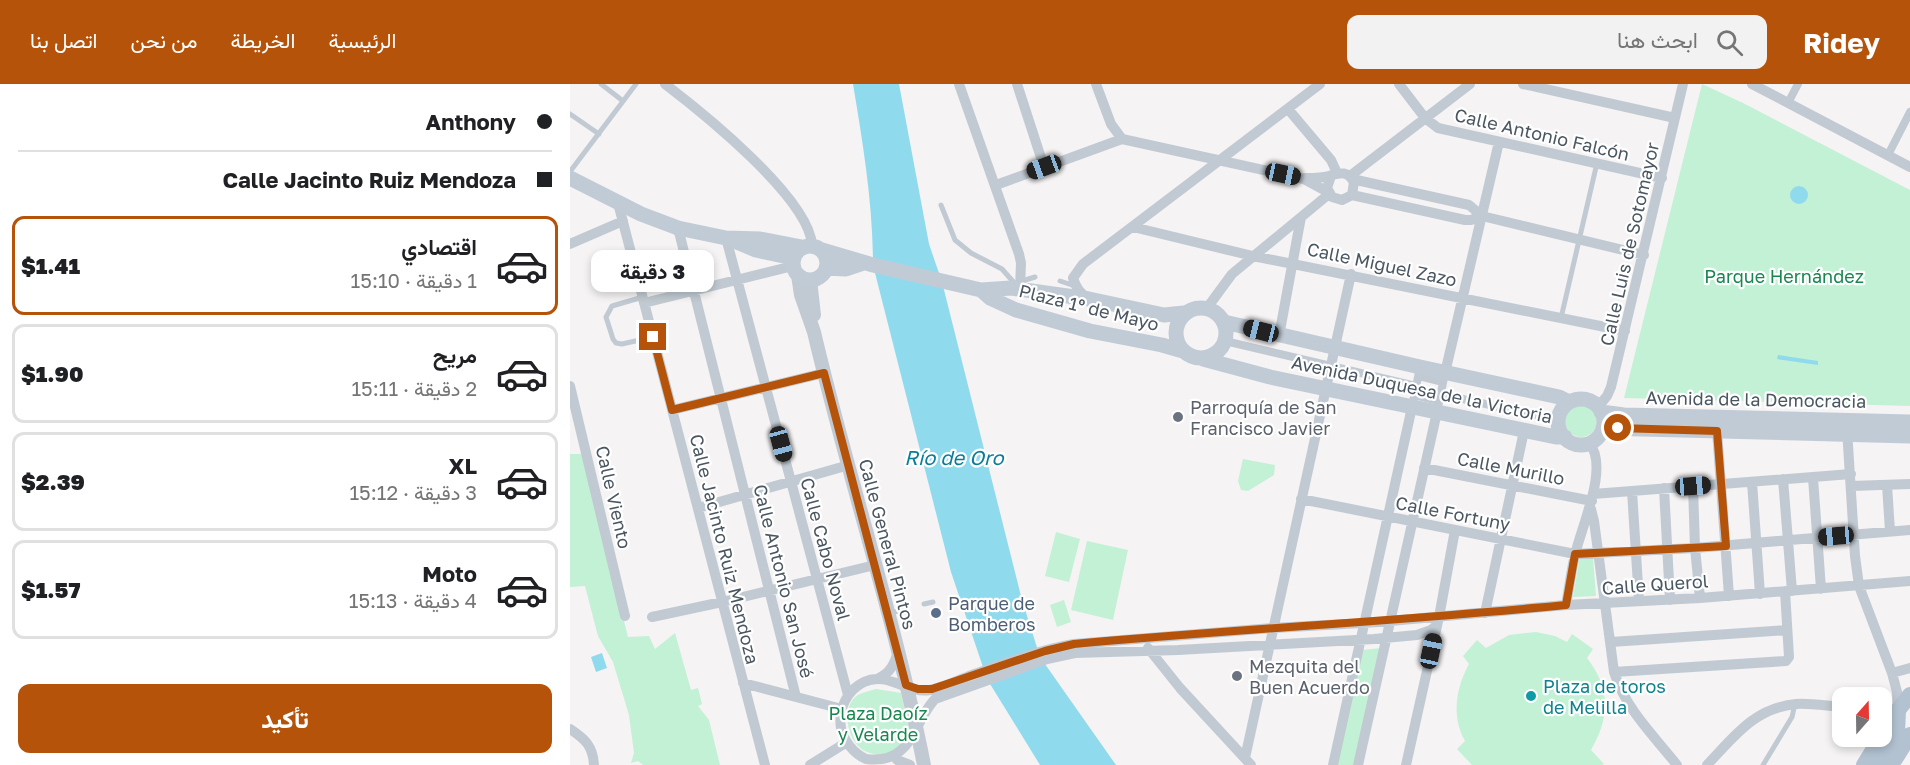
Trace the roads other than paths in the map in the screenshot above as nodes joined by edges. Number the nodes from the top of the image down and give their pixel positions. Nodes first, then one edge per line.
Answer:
1 (601, 84) edge
2 (636, 84) edge
3 (665, 84) edge
4 (959, 84) edge
5 (1017, 84) edge
6 (1096, 84) edge
7 (1320, 84) edge
8 (1399, 84) edge
9 (1470, 84) edge
10 (1523, 84) edge
11 (1683, 84) edge
12 (1752, 84) edge
13 (1798, 84) edge
14 (623, 101) junction
15 (1788, 103) junction
16 (1288, 109) junction
17 (1910, 112) edge
18 (570, 114) edge
19 (1425, 118) junction
20 (1675, 118) junction
21 (598, 134) junction
22 (1122, 139) junction
23 (1499, 142) junction
24 (1888, 155) junction
25 (1220, 160) junction
26 (1597, 163) junction
27 (1044, 167) junction
28 (1910, 167) edge
29 (571, 171) edge
30 (1334, 175) junction
31 (1304, 178) junction
32 (1351, 178) junction
33 (1662, 178) junction
34 (996, 184) junction
35 (1329, 193) junction
36 (1352, 195) junction
37 (618, 202) junction
38 (941, 205) dead end
39 (1305, 214) junction
40 (1482, 216) junction
41 (623, 221) junction
42 (1133, 226) junction
43 (678, 228) junction
44 (726, 238) junction
45 (1580, 239) junction
46 (570, 244) edge
47 (1253, 255) junction
48 (1644, 255) junction
49 (804, 260) junction
50 (1293, 263) junction
51 (871, 265) junction
52 (1351, 274) junction
53 (1035, 277) dead end
54 (737, 280) junction
55 (1060, 281) dead end
56 (1021, 285) junction
57 (1075, 286) junction
58 (981, 290) junction
59 (694, 291) junction
60 (1463, 298) junction
61 (1089, 299) junction
62 (644, 300) junction
63 (1207, 308) junction
64 (1184, 313) junction
65 (1561, 318) junction
66 (1224, 322) junction
67 (1625, 331) junction
68 (1279, 336) junction
69 (653, 337) junction
70 (1225, 341) junction
71 (1334, 348) junction
72 (1183, 351) junction
73 (1203, 359) junction
74 (1330, 366) junction
75 (1420, 372) junction
76 (824, 373) junction
77 (1444, 377) junction
78 (570, 386) edge
79 (766, 387) junction
80 (1325, 388) junction
81 (1414, 396) junction
82 (721, 398) junction
83 (1439, 402) junction
84 (1569, 402) junction
85 (672, 410) junction
86 (1600, 410) junction
87 (1558, 420) junction
88 (1910, 423) edge
89 (1847, 427) junction
90 (1603, 428) junction
91 (1524, 430) junction
92 (1717, 431) junction
93 (1910, 436) edge
94 (1564, 438) junction
95 (1589, 443) junction
96 (849, 465) junction
97 (1424, 468) junction
98 (1851, 474) junction
99 (1813, 478) junction
100 (1783, 479) junction
101 (1752, 482) junction
102 (791, 483) junction
103 (1722, 484) junction
104 (1910, 484) edge
105 (1512, 485) junction
106 (1887, 485) junction
107 (1693, 486) junction
108 (1851, 486) junction
109 (1664, 488) junction
110 (1632, 491) junction
111 (745, 495) junction
112 (1301, 500) junction
113 (698, 508) junction
114 (1591, 509) junction
115 (1388, 517) junction
116 (1412, 522) junction
117 (1455, 530) junction
118 (1910, 530) edge
119 (1890, 531) junction
120 (1854, 534) junction
121 (1817, 537) junction
122 (1501, 539) junction
123 (1788, 539) junction
124 (1756, 544) junction
125 (1726, 546) junction
126 (1695, 548) junction
127 (1666, 550) junction
128 (1635, 551) junction
129 (1575, 554) junction
130 (1598, 554) junction
131 (875, 565) junction
132 (817, 579) junction
133 (1910, 581) edge
134 (1859, 586) junction
135 (1821, 589) junction
136 (769, 591) junction
137 (1789, 591) junction
138 (1760, 594) junction
139 (1729, 596) junction
140 (1700, 598) junction
141 (1670, 600) junction
142 (933, 602) dead end
143 (1639, 602) junction
144 (722, 603) junction
145 (924, 604) dead end
146 (1605, 604) junction
147 (1566, 605) junction
148 (905, 610) dead end
149 (887, 613) junction
150 (1485, 613) junction
151 (625, 616) dead end
152 (652, 617) dead end
153 (1390, 621) junction
154 (1438, 621) junction
155 (1365, 623) junction
156 (1273, 628) junction
157 (1788, 630) junction
158 (1139, 638) junction
159 (1386, 638) junction
160 (1361, 640) junction
161 (1611, 642) junction
162 (1269, 645) junction
163 (1178, 650) junction
164 (898, 651) junction
165 (1135, 651) junction
166 (1150, 651) junction
167 (1046, 655) junction
168 (1910, 668) edge
169 (1167, 671) junction
170 (1614, 672) junction
171 (1892, 673) junction
172 (981, 677) junction
173 (879, 678) junction
174 (743, 684) junction
175 (906, 685) junction
176 (848, 695) junction
177 (1910, 695) edge
178 (796, 697) junction
179 (1892, 703) edge
180 (1795, 704) junction
181 (1832, 706) edge
182 (1892, 708) edge
183 (842, 709) junction
184 (1892, 719) edge
185 (570, 729) edge
186 (918, 730) junction
187 (847, 742) junction
188 (1908, 742) edge
189 (1892, 744) edge
190 (1872, 747) edge
191 (1890, 747) edge
192 (897, 760) junction
193 (1248, 762) edge
194 (871, 763) edge
195 (594, 765) edge
196 (765, 765) edge
197 (810, 765) edge
198 (910, 765) edge
199 (924, 765) edge
200 (1334, 765) edge
201 (1358, 765) edge
202 (1406, 765) edge
203 (1677, 765) edge
204 (1707, 765) edge
205 (1762, 765) edge
206 (1864, 765) edge
207 (1881, 765) edge
208 (1892, 765) edge

1 - 14 lane
2 - 14 lane
3 - 49 street
4 - 34 street
5 - 27 street
6 - 22 street
7 - 16 street
8 - 19 street, Calle Antonio Falcón
9 - 19 street
10 - 20 street
11 - 20 street, Calle Luis de Sotomayor
12 - 15 street
13 - 15 street
14 - 21 lane
15 - 24 street
16 - 25 street
16 - 30 street
17 - 24 street
18 - 21 lane
19 - 23 street, Calle Antonio Falcón
19 - 32 street
20 - 33 street, Calle Luis de Sotomayor
21 - 29 lane
22 - 25 street
22 - 27 street
23 - 26 street, Calle Antonio Falcón
23 - 40 street
24 - 28 street
25 - 31 street
25 - 42 street
26 - 33 street, Calle Antonio Falcón
26 - 45 lane
27 - 34 street
29 - 37 main road
30 - 31 street
30 - 32 street
30 - 35 street
31 - 35 street
31 - 39 street
32 - 36 street
32 - 40 street
33 - 48 street, Calle Luis de Sotomayor
34 - 56 street
35 - 36 street
35 - 39 street
36 - 40 street
37 - 41 street, Calle Jacinto Ruiz Mendoza
37 - 43 main road
38 - 56 lane
39 - 47 street
39 - 50 street
40 - 45 street
40 - 60 street
41 - 46 street
41 - 62 street, Calle Jacinto Ruiz Mendoza
42 - 47 street, Calle Miguel Zazo
42 - 57 street
43 - 44 main road
43 - 59 street, Calle Antonio San José
44 - 49 main road
44 - 54 street, Calle Cabo Noval
45 - 48 street
45 - 65 lane
47 - 50 street, Calle Miguel Zazo
47 - 63 street
48 - 67 street, Calle Luis de Sotomayor
49 - 51 main road
49 - 51 main road
49 - 54 street
49 - 76 street, Calle General Pintos
50 - 52 street, Calle Miguel Zazo
50 - 68 street
51 - 58 main road
52 - 60 street, Calle Miguel Zazo
52 - 71 street
53 - 56 lane
54 - 59 street
54 - 79 street, Calle Cabo Noval
55 - 57 lane
56 - 58 main road, Plaza 1º de Mayo
56 - 61 main road, Plaza 1º de Mayo
57 - 61 street
58 - 72 main road, Plaza 1º de Mayo
59 - 62 street
59 - 82 street, Calle Antonio San José
60 - 65 street, Calle Miguel Zazo
60 - 77 street
61 - 64 main road, Plaza 1º de Mayo
62 - 69 street, Calle Jacinto Ruiz Mendoza
62 - 69 lane
63 - 64 main road
63 - 66 main road
64 - 72 main road
65 - 67 street, Calle Miguel Zazo
66 - 68 main road, Avenida Duquesa de la Victoria
66 - 70 main road
67 - 86 street, Calle Luis de Sotomayor
68 - 71 main road, Avenida Duquesa de la Victoria
69 - 85 street, Calle Jacinto Ruiz Mendoza
70 - 73 main road
70 - 74 street
71 - 74 street
71 - 75 main road, Avenida Duquesa de la Victoria
72 - 73 main road
73 - 80 main road, Avenida Duquesa de la Victoria
74 - 80 street
74 - 81 street
75 - 77 main road, Avenida Duquesa de la Victoria
75 - 81 street
76 - 79 street
76 - 96 street, Calle General Pintos
77 - 83 street
77 - 84 main road, Avenida Duquesa de la Victoria
78 - 151 street, Calle Viento
79 - 82 street
79 - 102 street, Calle Cabo Noval
80 - 81 main road, Avenida Duquesa de la Victoria
80 - 112 street
81 - 83 main road, Avenida Duquesa de la Victoria
81 - 115 street
82 - 85 street
82 - 111 street, Calle Antonio San José
83 - 87 street
83 - 91 main road, Avenida Duquesa de la Victoria
83 - 97 street
84 - 86 main road
84 - 87 main road
85 - 113 street, Calle Jacinto Ruiz Mendoza
86 - 89 main road, Avenida de la Democracia
86 - 90 main road
87 - 94 main road
88 - 89 main road, Avenida de la Democracia
89 - 92 main road, Avenida de la Democracia
89 - 93 main road, Avenida de la Democracia
89 - 98 street
90 - 92 main road, Avenida de la Democracia
90 - 95 main road
91 - 94 main road, Avenida Duquesa de la Victoria
91 - 105 street
92 - 103 street
94 - 95 main road
95 - 114 street
96 - 102 street
96 - 131 street, Calle General Pintos
97 - 105 street, Calle Murillo
97 - 116 street
98 - 99 street, Calle Murillo
98 - 108 street
99 - 100 street, Calle Murillo
99 - 121 street
100 - 101 street, Calle Murillo
100 - 123 street
101 - 103 street, Calle Murillo
101 - 124 street
102 - 111 street
102 - 132 street, Calle Cabo Noval
103 - 107 street, Calle Murillo
103 - 125 street
104 - 106 street
105 - 114 street, Calle Murillo
105 - 122 street
106 - 108 street
106 - 119 street
107 - 109 street, Calle Murillo
107 - 126 street
108 - 120 street
109 - 110 street, Calle Murillo
109 - 127 street
110 - 114 street, Calle Murillo
110 - 128 street
111 - 113 street
111 - 136 street, Calle Antonio San José
112 - 115 street, Calle Fortuny
112 - 156 street
113 - 144 street, Calle Jacinto Ruiz Mendoza
114 - 129 street
114 - 130 street
115 - 116 street, Calle Fortuny
115 - 155 street
116 - 117 street, Calle Fortuny
116 - 153 street
117 - 122 street, Calle Fortuny
117 - 154 street
118 - 119 street, Calle Fortuny
119 - 120 street, Calle Fortuny
120 - 121 street, Calle Fortuny
120 - 134 street
121 - 123 street, Calle Fortuny
121 - 135 street
122 - 129 street, Calle Fortuny
122 - 150 street
123 - 124 street, Calle Fortuny
123 - 137 street
124 - 125 street, Calle Fortuny
124 - 138 street
125 - 126 street, Calle Fortuny
125 - 139 street
126 - 127 street, Calle Fortuny
126 - 140 street
127 - 128 street, Calle Fortuny
127 - 141 street
128 - 130 street, Calle Fortuny
128 - 143 street
129 - 130 street, Calle Fortuny
129 - 147 street
130 - 146 street
131 - 132 street
131 - 149 street, Calle General Pintos
132 - 136 street
132 - 176 street, Calle Cabo Noval
133 - 134 street, Calle Querol
134 - 135 street, Calle Querol
134 - 171 street
135 - 137 street, Calle Querol
136 - 144 street
136 - 178 street, Calle Antonio San José
137 - 138 street, Calle Querol
137 - 157 street
138 - 139 street, Calle Querol
139 - 140 street, Calle Querol
140 - 141 street, Calle Querol
141 - 143 street, Calle Querol
142 - 145 lane
143 - 146 street, Calle Querol
144 - 152 street
144 - 174 street, Calle Jacinto Ruiz Mendoza
146 - 147 street, Calle Querol
146 - 161 street
147 - 150 street, Calle Querol
148 - 149 lane
149 - 164 street, Calle General Pintos
150 - 154 street, Calle Querol
153 - 154 street, Calle Querol
153 - 155 street, Calle Querol
153 - 159 street
154 - 159 street, Calle Querol
154 - 202 street
155 - 156 street, Calle Querol
155 - 160 street
156 - 158 street, Calle Querol
156 - 162 street
157 - 161 street
157 - 170 street
158 - 166 street
158 - 167 street, Calle Querol
159 - 160 street, Calle Querol
159 - 201 street
160 - 162 street, Calle Querol
160 - 200 street
161 - 170 street
162 - 163 street, Calle Querol
162 - 193 street
163 - 166 street, Calle Querol
163 - 169 street
164 - 173 street
164 - 175 street, Calle General Pintos
165 - 166 street, Calle Querol
165 - 167 street, Calle Querol
165 - 169 street
166 - 169 street
167 - 172 street
168 - 171 street
169 - 193 street
170 - 203 street
171 - 179 street
172 - 175 street
172 - 186 street
173 - 175 street
173 - 176 street
174 - 178 street
174 - 196 street, Calle Jacinto Ruiz Mendoza
175 - 186 street, Calle General Pintos
176 - 183 street
177 - 182 main road
178 - 183 street
180 - 181 street
180 - 204 street
180 - 205 lane
183 - 187 street
184 - 189 main road
185 - 195 street
186 - 192 street
186 - 199 street, Calle General Pintos
187 - 194 street
187 - 197 street
188 - 208 main road
190 - 206 main road
191 - 207 main road
192 - 194 street
192 - 198 street

